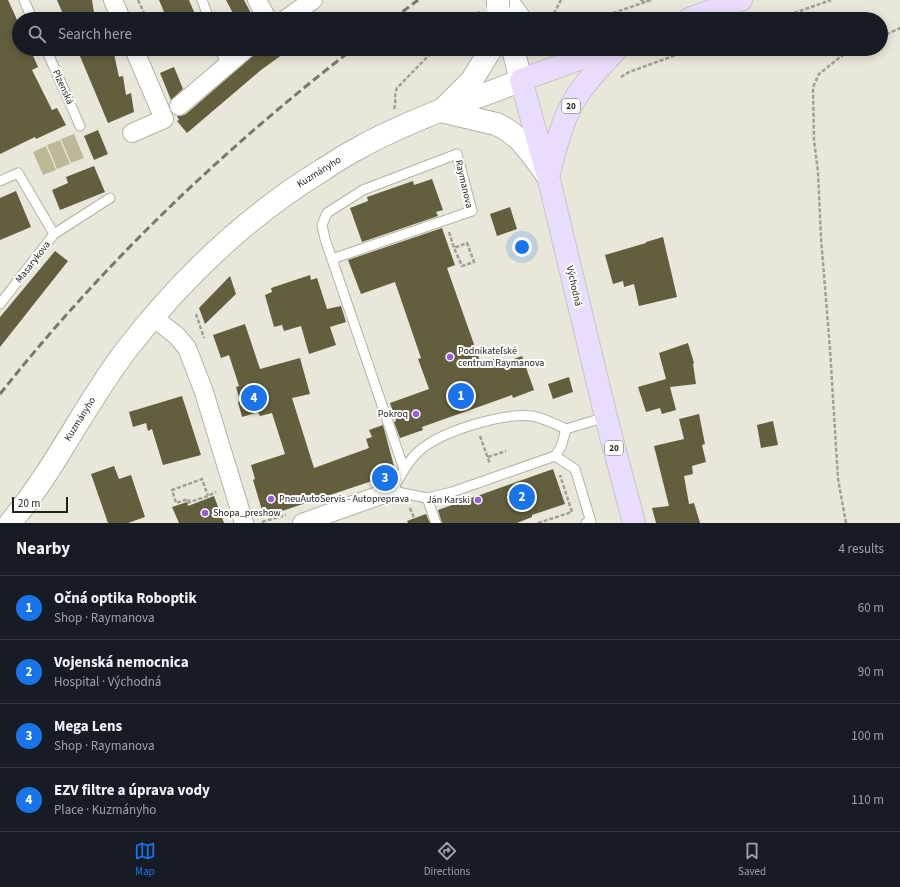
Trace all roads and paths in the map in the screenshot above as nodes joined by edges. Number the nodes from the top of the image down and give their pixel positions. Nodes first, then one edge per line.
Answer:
1 (24, 0) edge
2 (113, 0) edge
3 (138, 0) edge
4 (202, 0) edge
5 (257, 0) edge
6 (313, 0) edge
7 (561, 0) edge
8 (634, 0) edge
9 (640, 0) edge
10 (649, 0) edge
11 (741, 0) edge
12 (831, 0) edge
13 (636, 5) junction
14 (502, 8) edge
15 (29, 12) edge
16 (118, 12) edge
17 (143, 12) edge
18 (206, 12) edge
19 (263, 12) edge
20 (296, 12) edge
21 (489, 12) edge
22 (555, 12) edge
23 (616, 12) edge
24 (708, 12) edge
25 (797, 12) edge
26 (900, 28) edge
27 (888, 34) edge
28 (49, 56) edge
29 (137, 56) edge
30 (428, 56) edge
31 (487, 56) edge
32 (515, 56) edge
33 (587, 56) edge
34 (610, 56) edge
35 (674, 56) edge
36 (842, 56) edge
37 (223, 57) edge
38 (521, 80) junction
39 (616, 80) dead end
40 (395, 104) dead end
41 (179, 106) dead end
42 (441, 111) junction
43 (80, 126) dead end
44 (132, 133) dead end
45 (548, 176) junction
46 (0, 181) edge
47 (110, 198) dead end
48 (446, 220) junction
49 (54, 234) junction
50 (454, 248) junction
51 (332, 259) junction
52 (0, 304) edge
53 (153, 317) junction
54 (606, 417) junction
55 (476, 424) junction
56 (566, 429) junction
57 (506, 451) dead end
58 (555, 456) junction
59 (488, 457) junction
60 (557, 468) dead end
61 (404, 470) junction
62 (495, 476) junction
63 (392, 491) junction
64 (217, 492) dead end
65 (208, 496) junction
66 (427, 498) junction
67 (409, 504) dead end
68 (414, 518) dead end
69 (10, 523) edge
70 (244, 523) edge
71 (302, 523) edge
72 (436, 523) edge
73 (538, 523) edge
74 (586, 523) edge
75 (634, 523) edge
76 (846, 523) edge

1 - 15 lane
2 - 16 street
3 - 17 path
4 - 18 lane
5 - 19 street
6 - 20 street
7 - 22 path
8 - 13 path
9 - 10 path
10 - 13 path
11 - 24 main road
12 - 25 path
13 - 23 path
14 - 21 path
26 - 27 path
28 - 43 lane, Plzenská
29 - 44 street
30 - 40 path
31 - 42 street
32 - 38 street, Východná
33 - 38 main road
34 - 45 main road, 20
35 - 39 path
36 - 76 path
37 - 41 street
38 - 42 street, Kuzmányho
38 - 45 main road, Východná / 20
42 - 45 street
42 - 53 street, Kuzmányho
45 - 54 main road, Východná / 20
46 - 49 lane, Masarykova
47 - 49 lane
48 - 50 path
48 - 51 lane, Raymanova
48 - 51 lane, Raymanova
49 - 52 lane, Masarykova
50 - 50 path
51 - 61 lane, Raymanova
53 - 69 street, Kuzmányho
53 - 70 street
54 - 56 lane
54 - 75 main road, Východná / 20
55 - 56 lane
55 - 59 path
55 - 61 lane
56 - 58 lane
57 - 59 path
58 - 62 lane
58 - 74 lane
59 - 62 path
60 - 73 path
61 - 63 lane
62 - 66 lane
63 - 66 lane
63 - 71 street
64 - 65 path
65 - 65 path
66 - 72 lane
67 - 68 path

